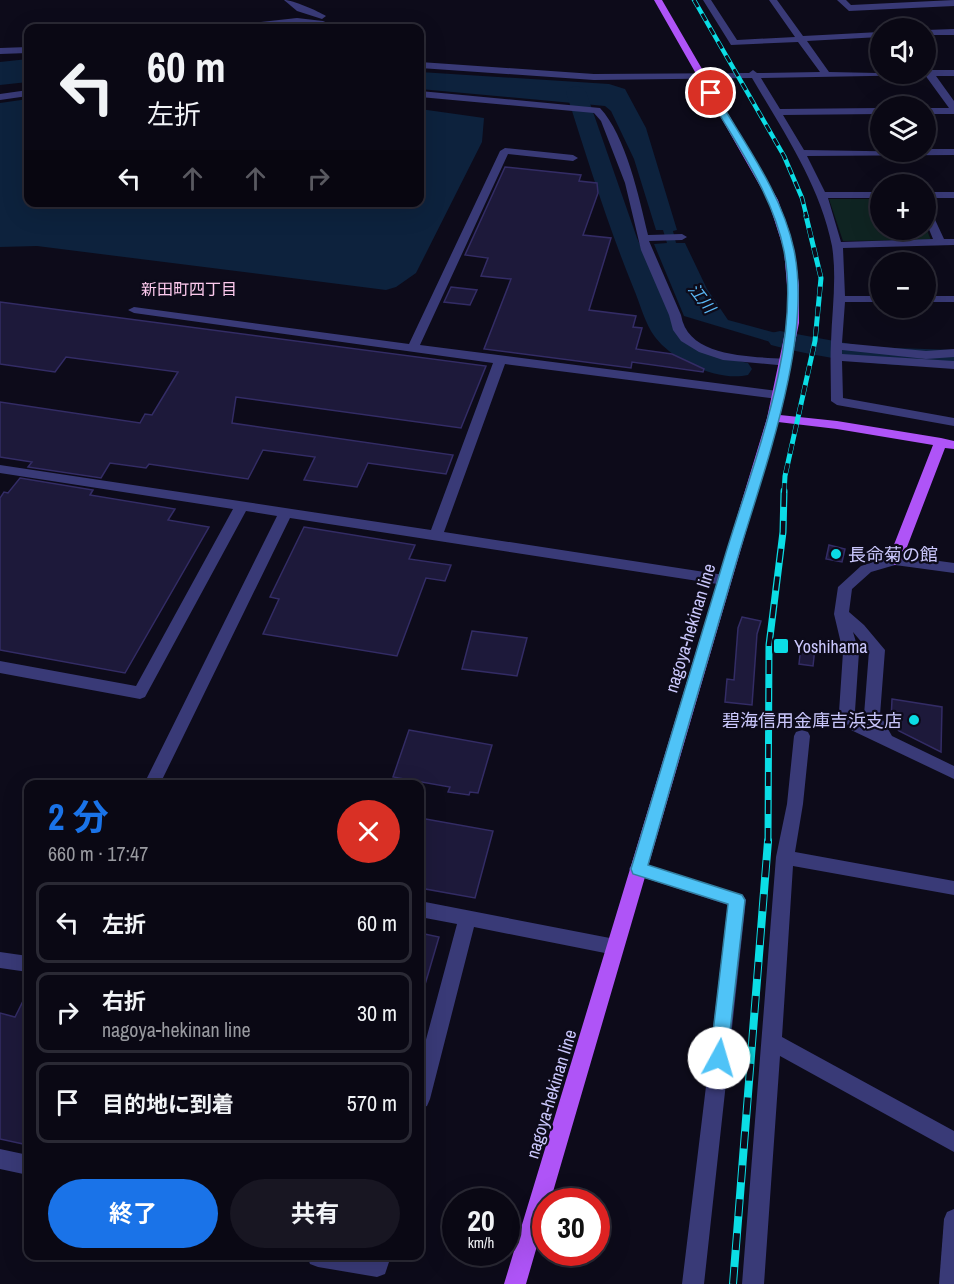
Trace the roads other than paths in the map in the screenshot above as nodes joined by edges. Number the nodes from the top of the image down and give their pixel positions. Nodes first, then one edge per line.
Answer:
1 (288, 0) edge
2 (658, 0) edge
3 (707, 0) edge
4 (773, 0) edge
5 (841, 0) edge
6 (954, 3) edge
7 (275, 24) edge
8 (326, 24) edge
9 (331, 24) edge
10 (954, 32) edge
11 (936, 33) edge
12 (870, 35) edge
13 (803, 39) junction
14 (24, 50) edge
15 (0, 51) edge
16 (424, 65) edge
17 (753, 73) junction
18 (825, 73) junction
19 (870, 73) edge
20 (936, 73) edge
21 (954, 73) edge
22 (700, 75) junction
23 (934, 84) edge
24 (24, 94) edge
25 (424, 94) edge
26 (0, 97) edge
27 (954, 110) edge
28 (870, 111) edge
29 (936, 111) edge
30 (777, 112) junction
31 (954, 152) edge
32 (801, 153) junction
33 (573, 158) dead end
34 (820, 195) junction
35 (870, 195) edge
36 (936, 195) edge
37 (954, 195) edge
38 (936, 233) edge
39 (682, 237) dead end
40 (645, 238) junction
41 (940, 242) junction
42 (954, 242) edge
43 (837, 245) junction
44 (840, 298) junction
45 (870, 299) edge
46 (936, 299) edge
47 (954, 299) edge
48 (134, 310) dead end
49 (413, 348) junction
50 (836, 351) junction
51 (954, 353) edge
52 (500, 360) junction
53 (785, 363) junction
54 (954, 365) edge
55 (777, 395) junction
56 (773, 418) junction
57 (954, 422) edge
58 (954, 433) edge
59 (918, 438) junction
60 (947, 444) edge
61 (0, 470) edge
62 (241, 507) junction
63 (285, 514) junction
64 (436, 536) junction
65 (895, 560) junction
66 (954, 568) edge
67 (724, 580) junction
68 (841, 614) junction
69 (0, 667) edge
70 (802, 736) dead end
71 (886, 740) junction
72 (954, 773) edge
73 (154, 780) edge
74 (785, 857) junction
75 (639, 869) junction
76 (954, 888) edge
77 (424, 910) edge
78 (467, 918) junction
79 (615, 947) junction
80 (0, 960) edge
81 (24, 965) edge
82 (772, 1041) junction
83 (424, 1084) edge
84 (954, 1142) edge
85 (0, 1159) edge
86 (24, 1164) edge
87 (954, 1219) edge
88 (342, 1260) edge
89 (379, 1260) edge
90 (515, 1284) edge
91 (693, 1284) edge
92 (753, 1284) edge
93 (950, 1284) edge

1 - 9 street
2 - 22 main road, nagoya-hekinan line
3 - 13 street
4 - 13 street
5 - 6 street
7 - 8 street
10 - 11 street
12 - 13 street
13 - 18 street
14 - 15 street
16 - 22 street
17 - 18 street
17 - 22 street
17 - 30 street
18 - 19 street
20 - 21 street
22 - 53 main road, nagoya-hekinan line
23 - 27 street
24 - 26 street
25 - 40 street
27 - 29 street
28 - 30 street
30 - 32 street
31 - 32 street
32 - 34 street
33 - 49 street
34 - 35 street
34 - 43 street
36 - 37 street
38 - 41 street
39 - 40 street
40 - 53 street
41 - 42 street
41 - 43 street
43 - 44 street
44 - 45 street
44 - 50 street
46 - 47 street
48 - 49 street
49 - 52 street
50 - 51 street
50 - 54 street
50 - 57 street
52 - 55 street
52 - 64 street
53 - 55 main road, nagoya-hekinan line
55 - 56 main road, nagoya-hekinan line
56 - 59 main road
56 - 67 main road, nagoya-hekinan line
58 - 59 main road
59 - 60 main road
60 - 65 main road
61 - 62 street
62 - 63 street
62 - 69 street
63 - 64 street
63 - 73 street
64 - 67 street
65 - 66 street
65 - 68 street
67 - 75 main road, nagoya-hekinan line
68 - 71 street
68 - 71 street
70 - 74 street
71 - 72 street
74 - 76 street
74 - 82 street
75 - 79 main road, nagoya-hekinan line
75 - 91 street
77 - 78 street
78 - 79 street
78 - 83 street
79 - 90 main road, nagoya-hekinan line
80 - 81 street
82 - 84 street
82 - 92 street
85 - 86 street
87 - 93 street
88 - 89 street

